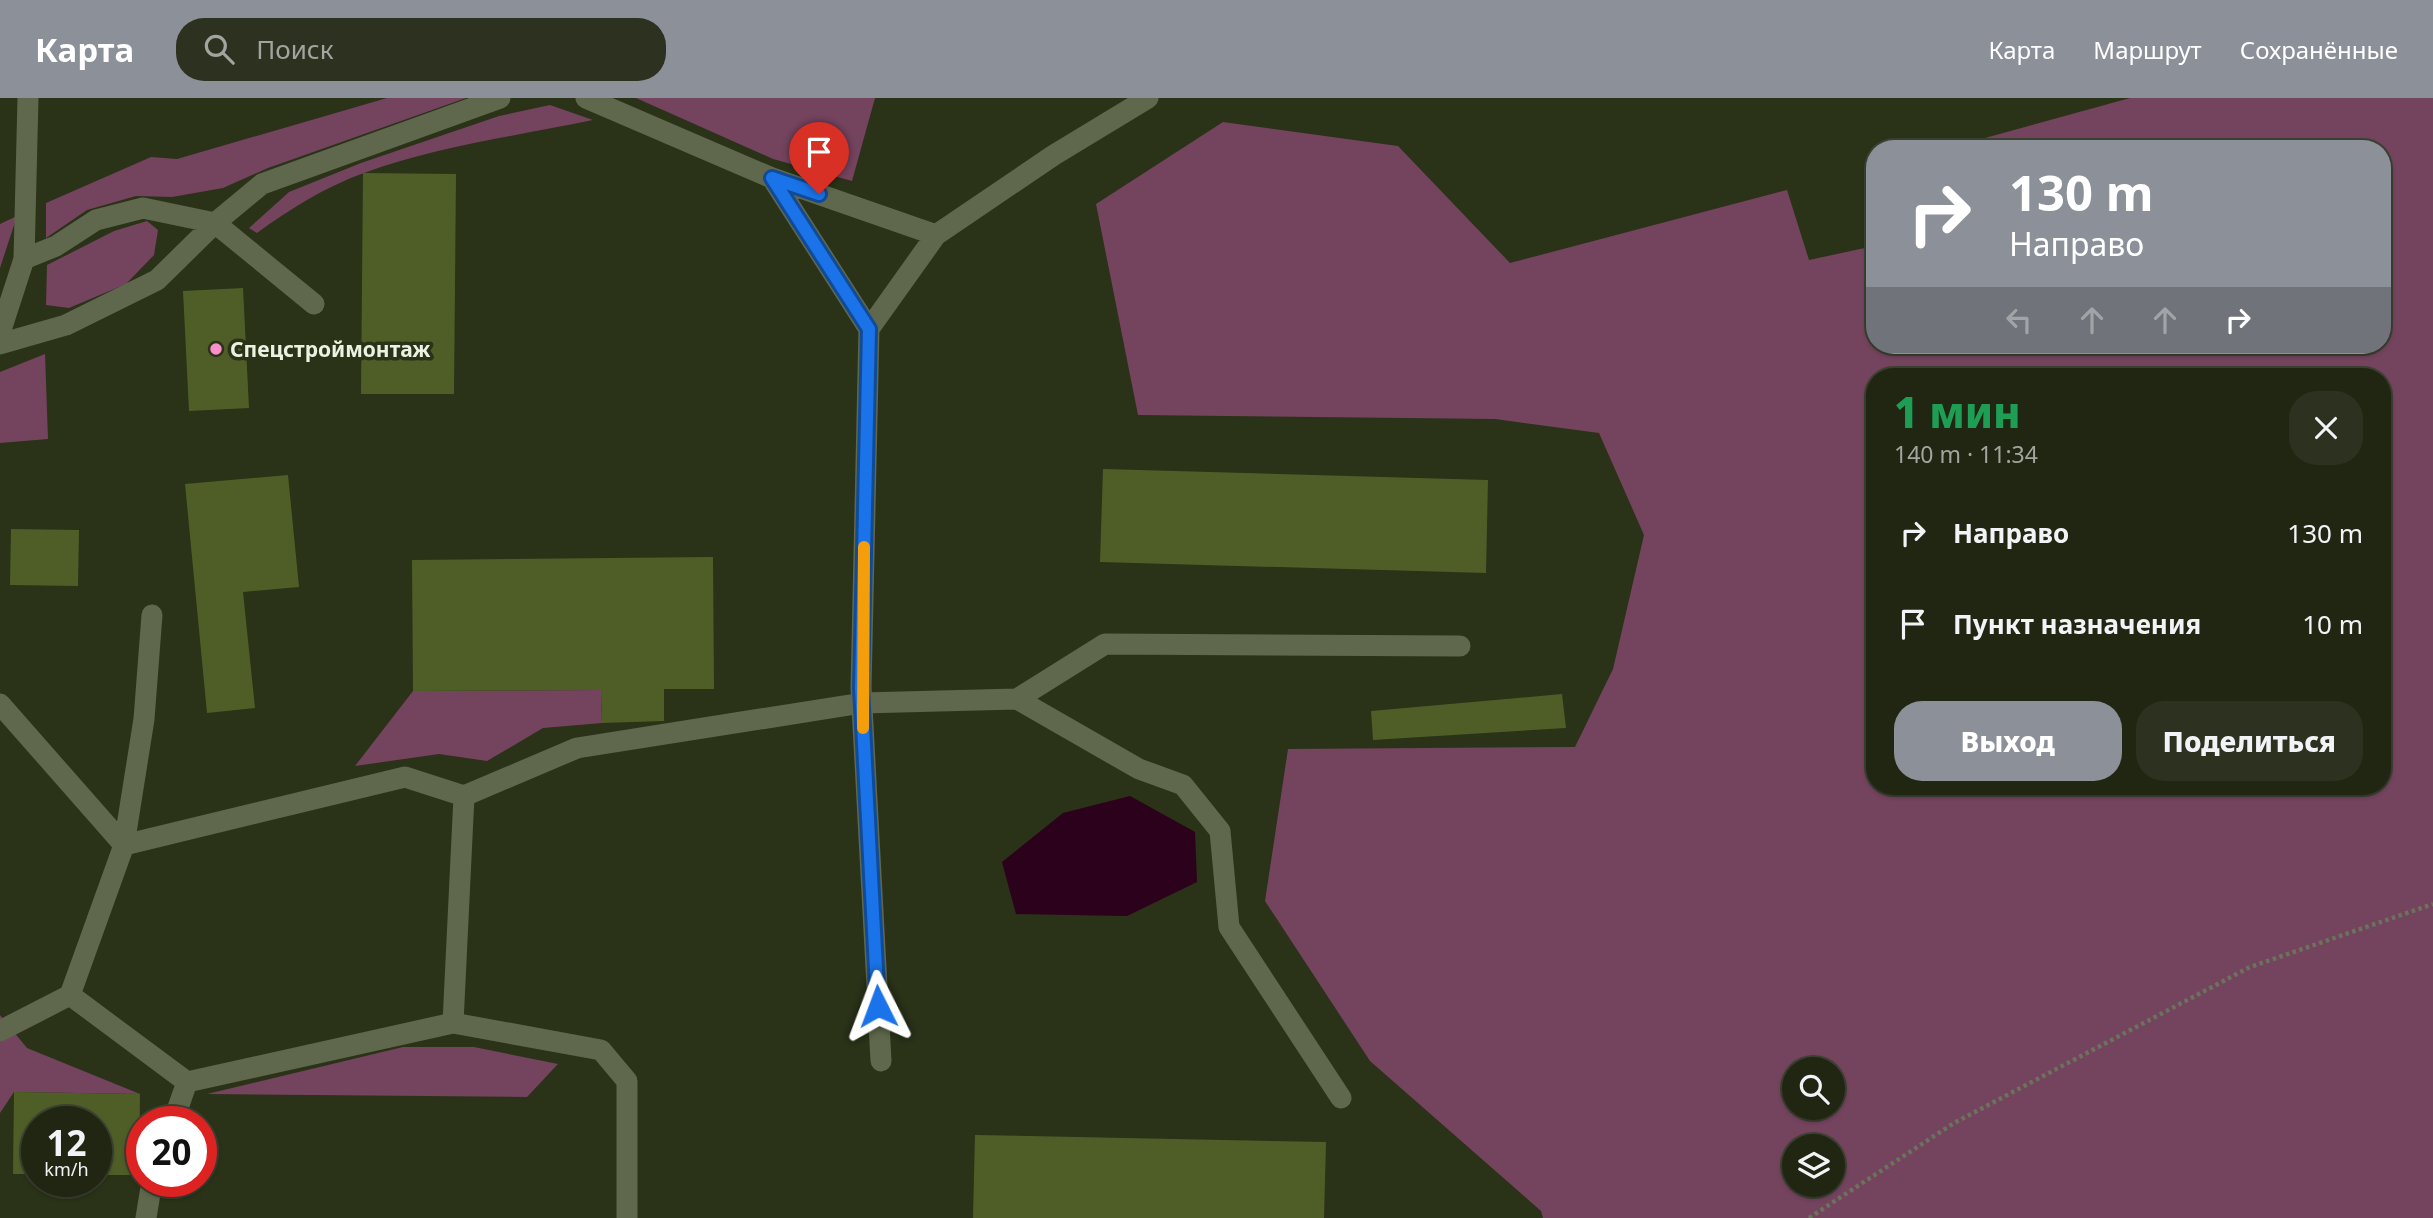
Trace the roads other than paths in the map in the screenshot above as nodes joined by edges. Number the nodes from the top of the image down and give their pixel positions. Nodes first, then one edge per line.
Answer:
1 (28, 98) edge
2 (500, 98) edge
3 (586, 98) edge
4 (1148, 98) edge
5 (772, 178) junction
6 (215, 223) junction
7 (936, 235) junction
8 (24, 259) junction
9 (314, 304) dead end
10 (869, 329) junction
11 (0, 333) edge
12 (0, 344) edge
13 (152, 615) dead end
14 (1460, 646) dead end
15 (1017, 699) junction
16 (862, 703) junction
17 (0, 704) edge
18 (464, 796) junction
19 (124, 845) junction
20 (70, 995) junction
21 (453, 1023) junction
22 (0, 1031) edge
23 (881, 1060) dead end
24 (187, 1082) junction
25 (1341, 1098) dead end
26 (179, 1106) edge
27 (149, 1197) edge
28 (146, 1218) edge
29 (627, 1218) edge

1 - 8 lane
2 - 6 lane
3 - 5 lane
4 - 7 lane
5 - 7 lane
5 - 10 lane
6 - 8 lane
6 - 9 lane
6 - 12 lane
7 - 10 lane
8 - 11 lane
10 - 16 lane
13 - 19 lane
14 - 15 lane
15 - 16 lane
15 - 25 lane
16 - 18 lane
16 - 23 lane
17 - 19 lane
18 - 19 lane
18 - 21 lane
19 - 20 lane
20 - 22 lane
20 - 24 lane
21 - 24 lane
21 - 29 lane
24 - 26 lane
27 - 28 lane

